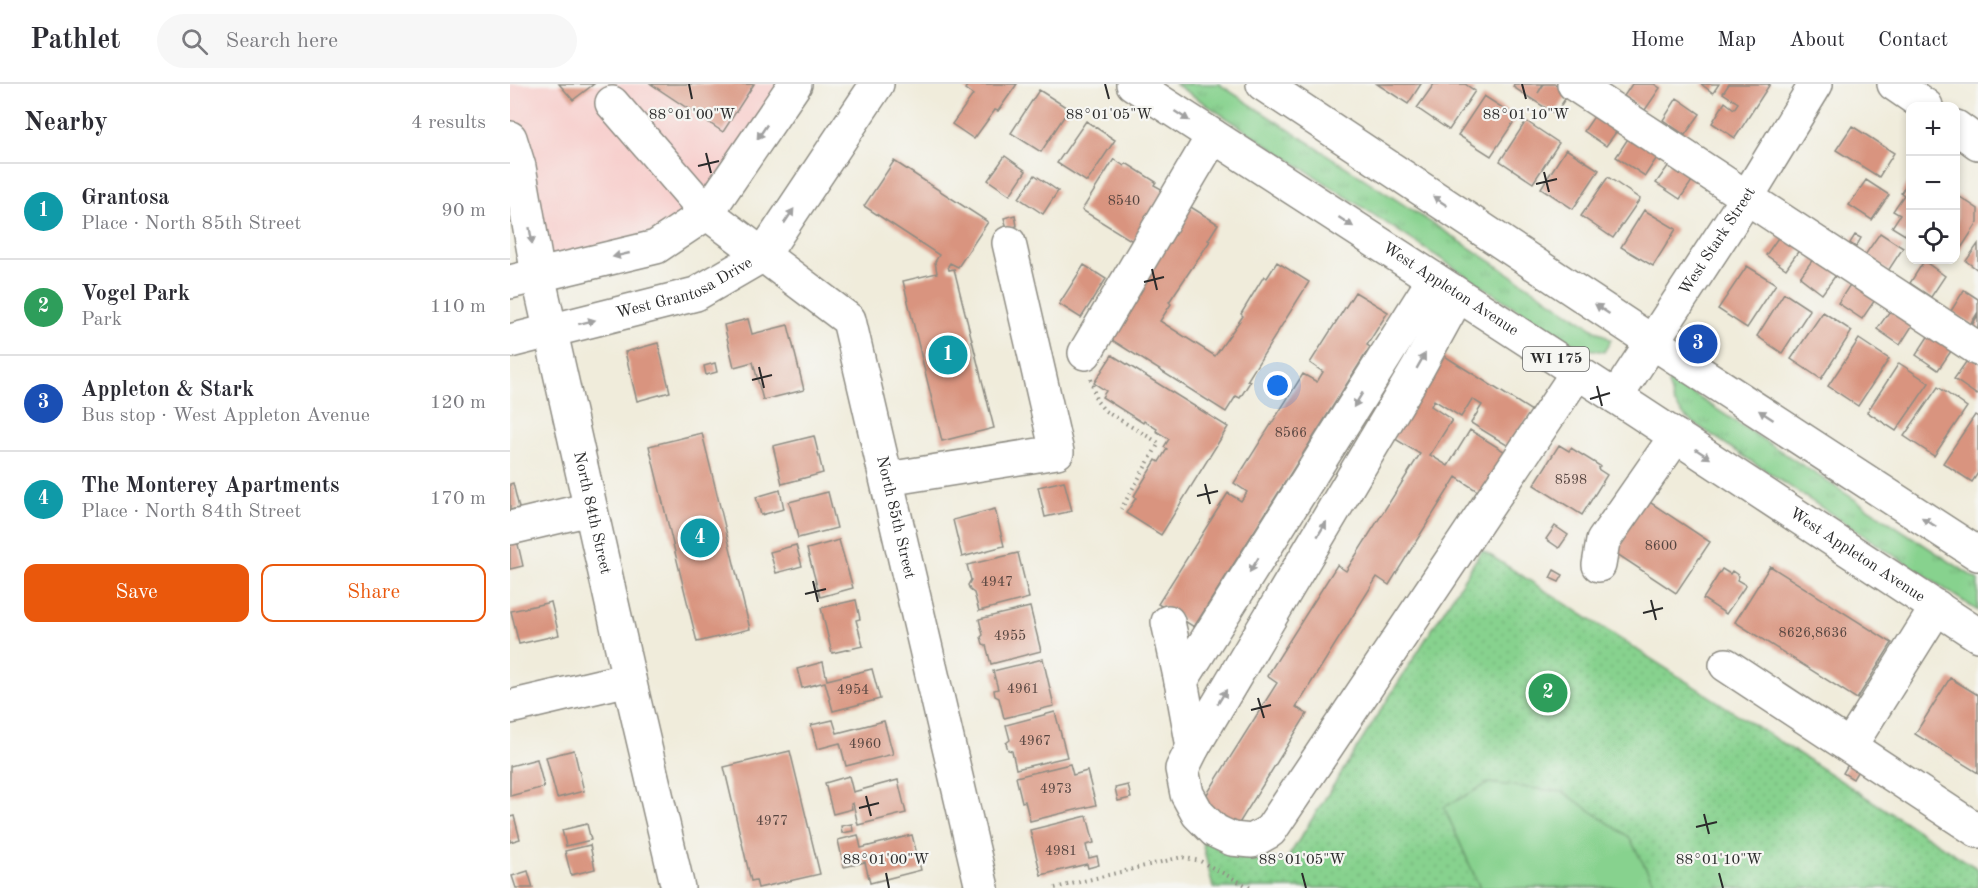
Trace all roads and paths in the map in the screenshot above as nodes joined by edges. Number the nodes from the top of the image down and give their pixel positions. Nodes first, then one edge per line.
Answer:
1 (795, 84) edge
2 (877, 84) edge
3 (1133, 84) edge
4 (1263, 84) edge
5 (1574, 84) edge
6 (1816, 84) edge
7 (1894, 84) edge
8 (1920, 102) edge
9 (612, 103) dead end
10 (1960, 130) edge
11 (1213, 136) junction
12 (510, 138) edge
13 (1978, 143) edge
14 (1746, 196) junction
15 (707, 213) junction
16 (1009, 243) dead end
17 (763, 255) junction
18 (524, 279) edge
19 (1446, 287) junction
20 (550, 331) junction
21 (510, 341) edge
22 (1651, 341) junction
23 (1978, 349) edge
24 (1085, 353) joint
25 (1577, 373) junction
26 (1616, 397) junction
27 (1676, 436) junction
28 (887, 479) junction
29 (590, 508) junction
30 (1121, 509) dead end
31 (510, 528) edge
32 (1978, 554) edge
33 (1599, 565) dead end
34 (1937, 607) junction
35 (1168, 622) dead end
36 (1978, 635) edge
37 (1726, 665) dead end
38 (629, 679) junction
39 (1181, 681) junction
40 (510, 707) edge
41 (1850, 746) junction
42 (1193, 747) junction
43 (1978, 831) edge
44 (678, 888) edge
45 (982, 888) edge
46 (1055, 888) edge
47 (1251, 888) edge

1 -> 15 street
17 -> 2 street, West Grantosa Drive
3 -> 11 street, West Appleton Avenue / WI 175
22 -> 4 street
5 - 14 street
6 - 14 street, West Stark Street
7 - 8 street
9 - 15 street, North 85th Street
10 - 13 street
11 -> 19 street, West Appleton Avenue / WI 175
11 - 24 street
12 -> 18 street, North 84th Street
14 - 22 street, West Stark Street
14 - 23 street
15 - 17 street, North 85th Street
15 -> 18 street
16 - 28 street
20 -> 17 street, West Grantosa Drive
17 - 28 street, North 85th Street
18 - 20 street, North 84th Street
19 - 25 street, West Appleton Avenue / WI 175
19 -> 39 street
42 -> 19 street
20 - 21 street, West Grantosa Drive
20 - 29 street, North 84th Street
22 - 26 street, West Stark Street
32 -> 22 street
24 - 30 path
25 - 26 street, West Appleton Avenue / WI 175
25 - 42 street
26 - 27 street, West Appleton Avenue / WI 175
27 - 33 street
27 -> 34 street, West Appleton Avenue / WI 175
28 - 45 street, North 85th Street
29 - 31 street
29 - 38 street, North 84th Street
34 - 36 street, West Appleton Avenue / WI 175
34 - 41 street
35 - 39 street
37 - 41 street
38 - 40 street
38 - 44 street, North 84th Street
39 - 42 street
41 - 43 street
46 - 47 path

